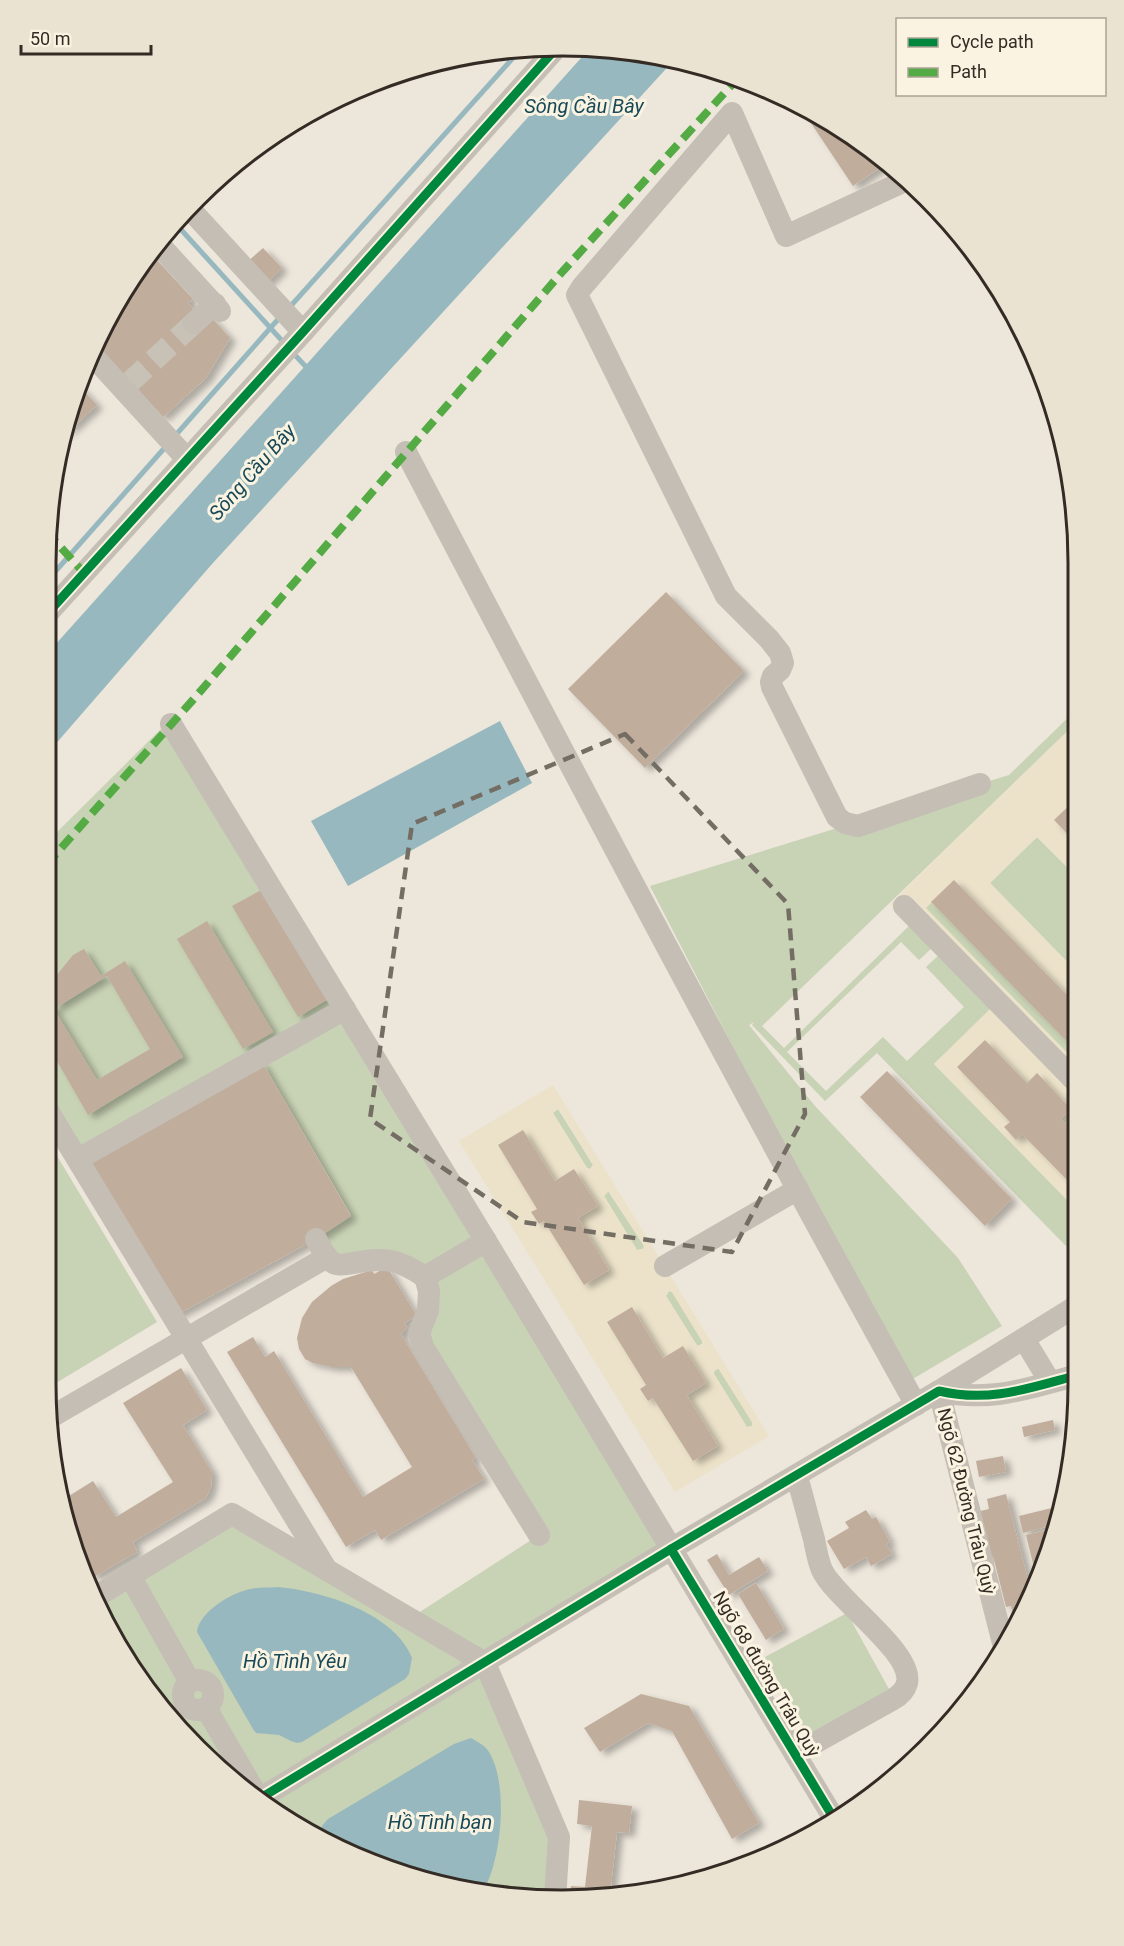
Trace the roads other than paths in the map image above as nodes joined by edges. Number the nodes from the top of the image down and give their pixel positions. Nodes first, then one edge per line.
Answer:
1 (549, 56) edge
2 (899, 184) edge
3 (194, 214) edge
4 (164, 249) edge
5 (194, 323) tunnel mouth
6 (299, 329) junction
7 (98, 360) edge
8 (406, 452) dead end
9 (184, 455) junction
10 (56, 603) edge
11 (171, 724) dead end
12 (980, 784) dead end
13 (904, 906) dead end
14 (345, 1010) junction
15 (1068, 1074) edge
16 (56, 1124) edge
17 (78, 1159) junction
18 (798, 1189) junction
19 (486, 1241) junction
20 (664, 1266) dead end
21 (425, 1277) junction
22 (1068, 1311) edge
23 (187, 1338) junction
24 (1024, 1339) junction
25 (1068, 1378) edge
26 (1050, 1382) junction
27 (939, 1391) junction
28 (916, 1405) junction
29 (57, 1415) edge
30 (797, 1476) junction
31 (539, 1535) dead end
32 (671, 1549) junction
33 (328, 1571) junction
34 (130, 1576) junction
35 (101, 1593) edge
36 (1001, 1636) edge
37 (485, 1663) junction
38 (795, 1754) junction
39 (249, 1782) edge
40 (266, 1795) edge
41 (831, 1813) edge
42 (556, 1890) edge

1 - 6 street
2 - 12 street
3 - 6 street
4 - 5 street
6 - 9 street
7 - 9 street
8 - 18 street
9 - 10 street
11 - 14 street, Ngõ 68 đường Trâu Quỳ
13 - 15 street
14 - 17 street
14 - 19 street, Ngõ 68 đường Trâu Quỳ
16 - 17 street
17 - 23 street
18 - 20 street
18 - 28 street
19 - 21 street
19 - 32 street, Ngõ 68 đường Trâu Quỳ
21 - 23 street
21 - 31 street
22 - 24 street
23 - 29 street
23 - 33 street
24 - 26 street
24 - 27 street
25 - 26 street
26 - 27 street
27 - 28 street
27 - 36 street, Ngõ 62 Đường Trâu Quỳ
28 - 30 street
30 - 32 street
30 - 38 street
32 - 37 street
32 - 38 street, Ngõ 68 đường Trâu Quỳ
33 - 34 street
33 - 37 street
34 - 35 street
34 - 39 street
37 - 40 street
37 - 42 street
38 - 41 street, Ngõ 68 đường Trâu Quỳ

